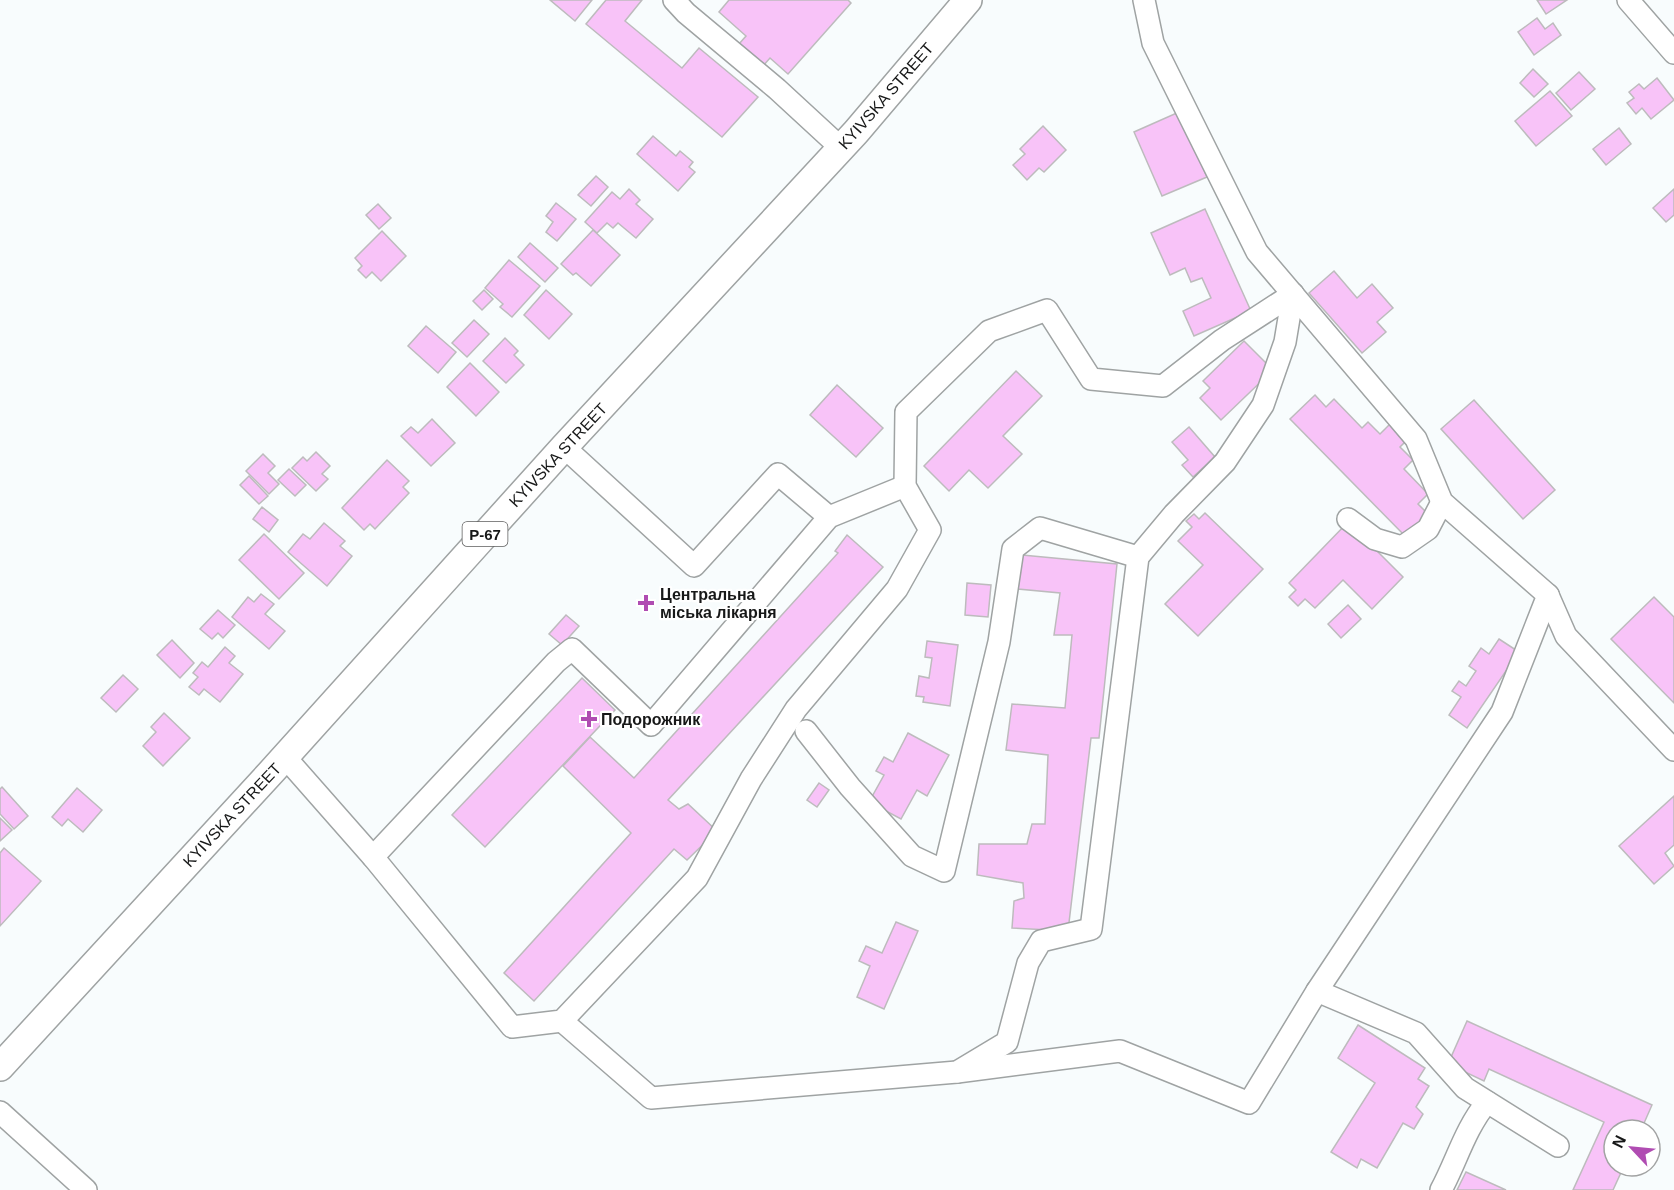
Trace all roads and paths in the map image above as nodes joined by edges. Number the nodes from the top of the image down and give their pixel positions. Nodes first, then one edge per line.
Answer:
1 (968, 0) edge
2 (1144, 0) edge
3 (1628, 0) edge
4 (683, 4) edge
5 (1674, 53) edge
6 (841, 148) junction
7 (1293, 294) junction
8 (564, 447) junction
9 (905, 486) junction
10 (1442, 502) junction
11 (829, 517) junction
12 (1348, 519) dead end
13 (1138, 557) junction
14 (1548, 595) junction
15 (806, 731) dead end
16 (1674, 750) edge
17 (285, 757) junction
18 (373, 857) junction
19 (1317, 991) junction
20 (562, 1021) junction
21 (0, 1067) edge
22 (957, 1072) junction
23 (1487, 1102) junction
24 (0, 1112) edge
25 (1558, 1146) dead end
26 (86, 1190) edge
27 (1441, 1190) edge

1 - 6 main road, KYIVSKA STREET / Р-67
2 - 7 street
3 - 5 street
4 - 6 street
6 - 8 main road, KYIVSKA STREET / Р-67
7 - 9 street
7 - 10 street
7 - 13 street
8 - 11 street
8 - 17 main road, KYIVSKA STREET / Р-67
9 - 11 street
9 - 20 street
10 - 12 street
10 - 14 street
11 - 18 street
13 - 15 street
13 - 22 street
14 - 16 street
14 - 19 street
17 - 18 street
17 - 21 main road, KYIVSKA STREET / Р-67
18 - 20 street
19 - 22 street
19 - 23 street
20 - 22 street
23 - 25 street
23 - 27 street
24 - 26 street

